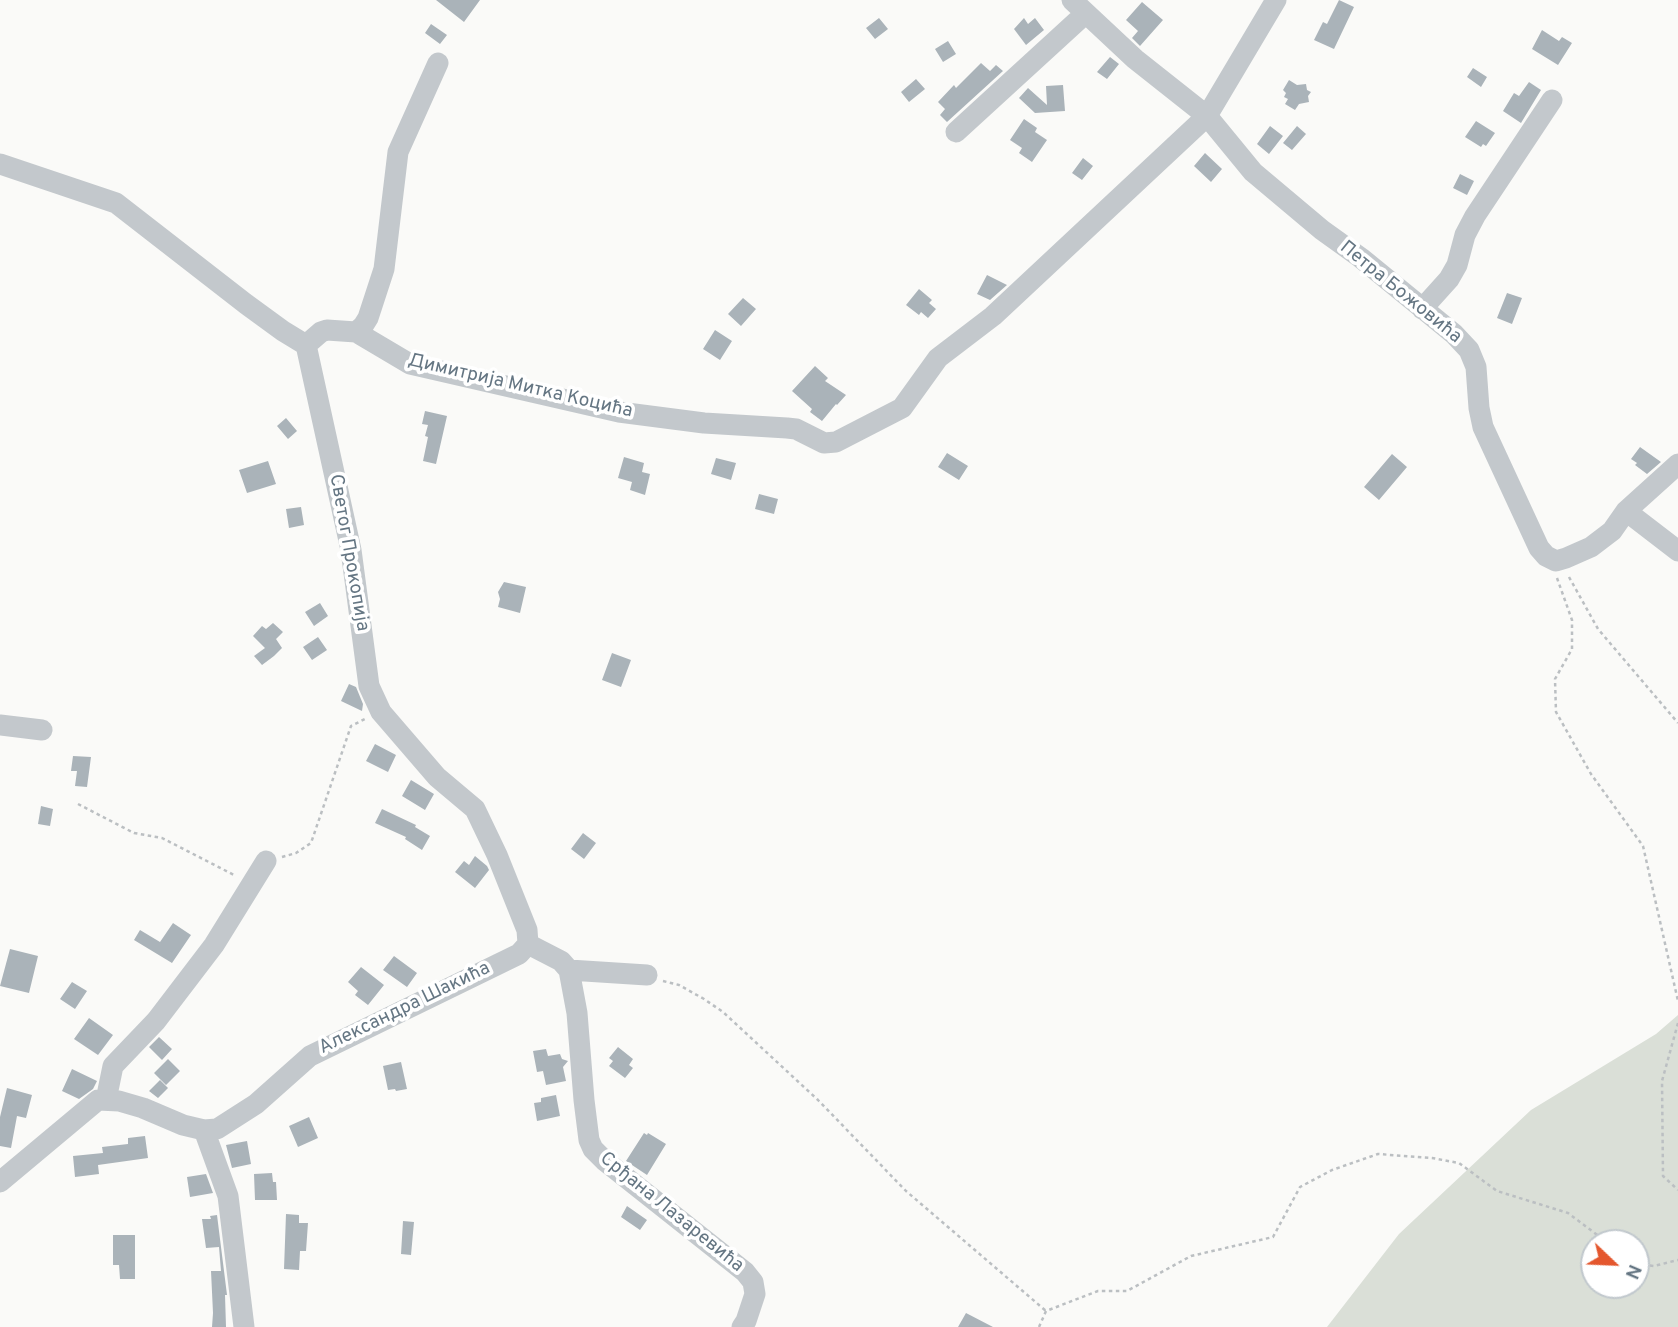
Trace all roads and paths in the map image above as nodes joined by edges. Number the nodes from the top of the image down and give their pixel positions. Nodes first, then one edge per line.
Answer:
1 (1276, 0) edge
2 (1079, 6) edge
3 (439, 63) dead end
4 (1552, 100) dead end
5 (1208, 116) junction
6 (956, 132) dead end
7 (0, 164) edge
8 (1422, 309) junction
9 (356, 331) junction
10 (306, 345) junction
11 (1678, 464) edge
12 (1626, 511) junction
13 (1678, 551) edge
14 (1556, 561) junction
15 (381, 712) junction
16 (1678, 723) edge
17 (0, 725) edge
18 (42, 730) dead end
19 (78, 804) dead end
20 (265, 862) joint
21 (251, 884) junction
22 (528, 944) junction
23 (569, 970) junction
24 (647, 975) joint
25 (1678, 1001) edge
26 (1678, 1023) edge
27 (106, 1100) junction
28 (204, 1130) junction
29 (0, 1182) edge
30 (1678, 1190) edge
31 (1589, 1229) edge
32 (1678, 1260) edge
33 (1650, 1266) edge
34 (1046, 1311) junction
35 (244, 1327) edge
36 (742, 1327) edge
37 (1039, 1327) edge

1 - 5 street
2 - 5 street, Петра Божовића
2 - 6 street
3 - 9 street
4 - 8 street
5 - 8 street, Петра Божовића
5 - 9 street, Димитрија Митка Коцића
7 - 10 street
8 - 14 street, Петра Божовића
9 - 10 street
10 - 15 street, Светог Прокопија
11 - 12 street
12 - 13 street
12 - 14 street
14 - 16 path
14 - 25 path
15 - 20 path
15 - 22 street, Светог Прокопија
17 - 18 street
19 - 21 path
20 - 21 street
21 - 27 street
22 - 23 street
22 - 28 street, Александра Шакића
23 - 24 street
23 - 36 street, Срђана Лазаревића
24 - 34 path
26 - 30 path
27 - 28 street
27 - 29 street
28 - 35 street
31 - 34 path
32 - 33 path
34 - 37 path

